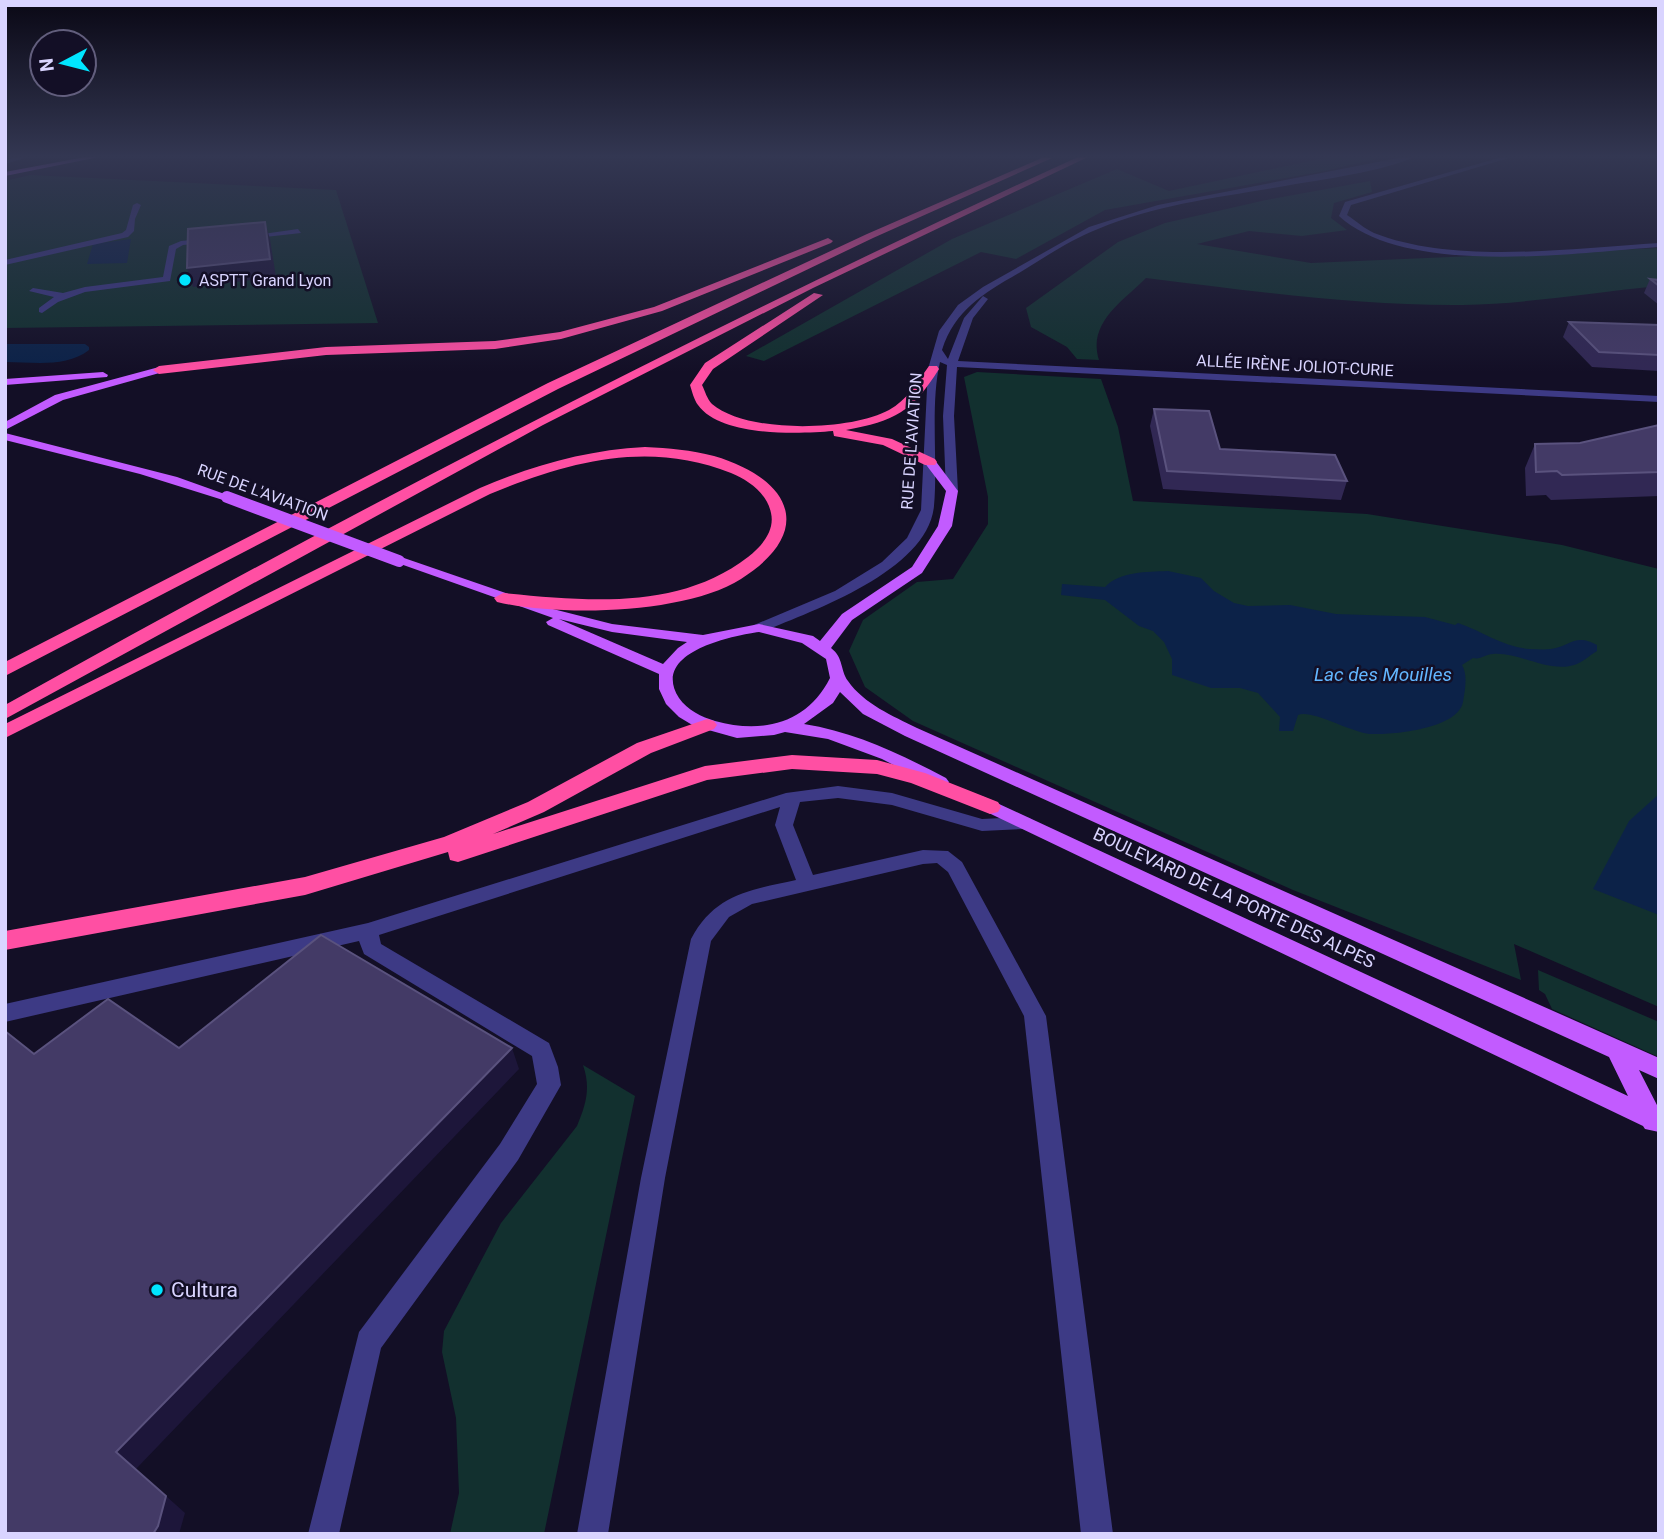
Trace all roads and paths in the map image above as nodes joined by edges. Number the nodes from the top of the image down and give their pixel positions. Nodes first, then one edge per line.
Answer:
1 (130, 229) edge
2 (208, 229) edge
3 (859, 229) edge
4 (889, 229) edge
5 (928, 229) edge
6 (1091, 229) edge
7 (1360, 229) edge
8 (298, 231) dead end
9 (233, 238) edge
10 (220, 239) edge
11 (902, 241) junction
12 (181, 243) junction
13 (1659, 245) edge
14 (5, 263) edge
15 (1006, 277) junction
16 (33, 291) dead end
17 (64, 296) junction
18 (42, 310) dead end
19 (937, 349) junction
20 (953, 364) junction
21 (933, 369) junction
22 (159, 370) junction
23 (5, 382) edge
24 (1659, 399) edge
25 (5, 427) edge
26 (813, 431) junction
27 (5, 436) edge
28 (930, 461) junction
29 (952, 491) junction
30 (503, 598) junction
31 (759, 628) junction
32 (703, 640) junction
33 (823, 648) junction
34 (5, 670) edge
35 (668, 672) junction
36 (839, 681) junction
37 (5, 713) edge
38 (707, 725) junction
39 (787, 727) junction
40 (5, 732) edge
41 (792, 797) junction
42 (990, 807) junction
43 (1023, 824) junction
44 (807, 884) junction
45 (305, 886) junction
46 (368, 931) junction
47 (5, 941) edge
48 (5, 1013) edge
49 (1617, 1050) junction
50 (1659, 1069) edge
51 (1656, 1124) edge
52 (323, 1534) edge
53 (592, 1534) edge
54 (1097, 1534) edge

1 - 14 street
2 - 12 street
3 - 22 highway
4 - 34 highway
5 - 11 highway
6 - 15 street, RUE DE L'AVIATION
7 - 13 street
8 - 9 street
10 - 12 street
11 - 26 highway
11 - 37 highway
12 - 17 street
15 - 19 street, RUE DE L'AVIATION
15 - 20 street, RUE DE L'AVIATION
16 - 17 street
17 - 18 street
19 - 20 street
19 - 21 street, RUE DE L'AVIATION
20 - 24 street, ALLÉE IRÈNE JOLIOT-CURIE
20 - 29 street, RUE DE L'AVIATION
21 - 26 highway
21 - 28 street, RUE DE L'AVIATION
22 - 23 main road
22 - 25 main road
26 - 28 highway
27 - 30 main road, RUE DE L'AVIATION, bridge
28 - 29 main road
28 - 31 street, RUE DE L'AVIATION
29 - 33 main road, RUE DE L'AVIATION
30 - 32 main road, RUE DE L'AVIATION
30 - 35 main road, RUE DE L'AVIATION
30 - 40 highway
31 - 32 main road
31 - 33 main road
32 - 35 main road
33 - 36 main road
35 - 38 main road
36 - 39 main road
36 - 49 main road, BOULEVARD DE LA PORTE DES ALPES
38 - 39 main road
38 - 45 highway
39 - 42 main road, BOULEVARD DE LA PORTE DES ALPES
41 - 43 street
41 - 44 street
41 - 46 street
42 - 43 main road, BOULEVARD DE LA PORTE DES ALPES
42 - 45 highway
43 - 51 main road, BOULEVARD DE LA PORTE DES ALPES
44 - 53 street
44 - 54 street
45 - 47 highway
46 - 48 street
46 - 52 street
49 - 50 main road, BOULEVARD DE LA PORTE DES ALPES
49 - 51 main road

